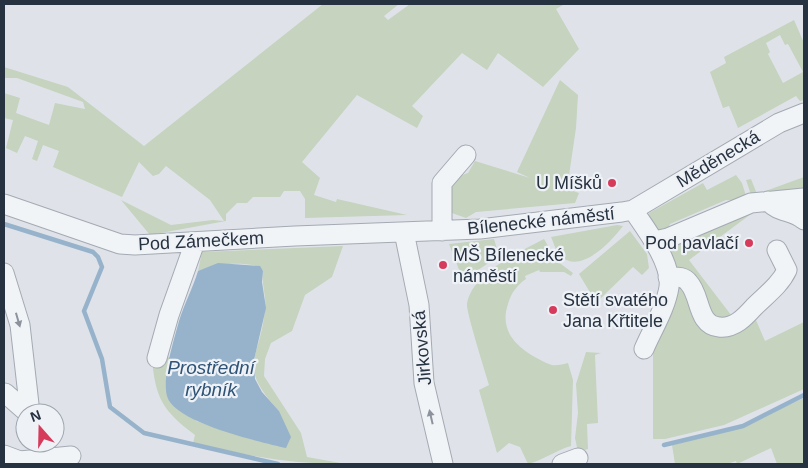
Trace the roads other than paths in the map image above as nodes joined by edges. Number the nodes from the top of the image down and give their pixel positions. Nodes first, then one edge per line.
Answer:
1 (804, 113) edge
2 (466, 155) dead end
3 (801, 198) edge
4 (768, 201) junction
5 (4, 204) edge
6 (633, 210) junction
7 (804, 220) edge
8 (442, 231) junction
9 (405, 239) junction
10 (654, 241) junction
11 (195, 242) junction
12 (777, 250) dead end
13 (4, 273) edge
14 (668, 278) junction
15 (644, 350) dead end
16 (158, 358) dead end
17 (5, 393) edge
18 (17, 403) edge
19 (28, 403) edge
20 (65, 451) edge
21 (4, 455) edge
22 (76, 460) edge
23 (443, 464) edge

1 - 6 street, Měděnecká
2 - 8 street, Bílenecké náměstí
3 - 4 street
4 - 7 street
4 - 10 street
5 - 11 street, Pod Zámečkem
6 - 8 street, Bílenecké náměstí
6 - 10 street, Bílenecké náměstí
8 - 9 street, Bílenecké náměstí
9 - 11 street, Pod Zámečkem
23 -> 9 street, Jirkovská
10 - 14 street, Bílenecké náměstí
11 - 16 street
12 - 14 street
13 -> 19 street
14 - 15 street, Bílenecké náměstí
17 - 18 street
20 - 22 street
21 - 22 street

